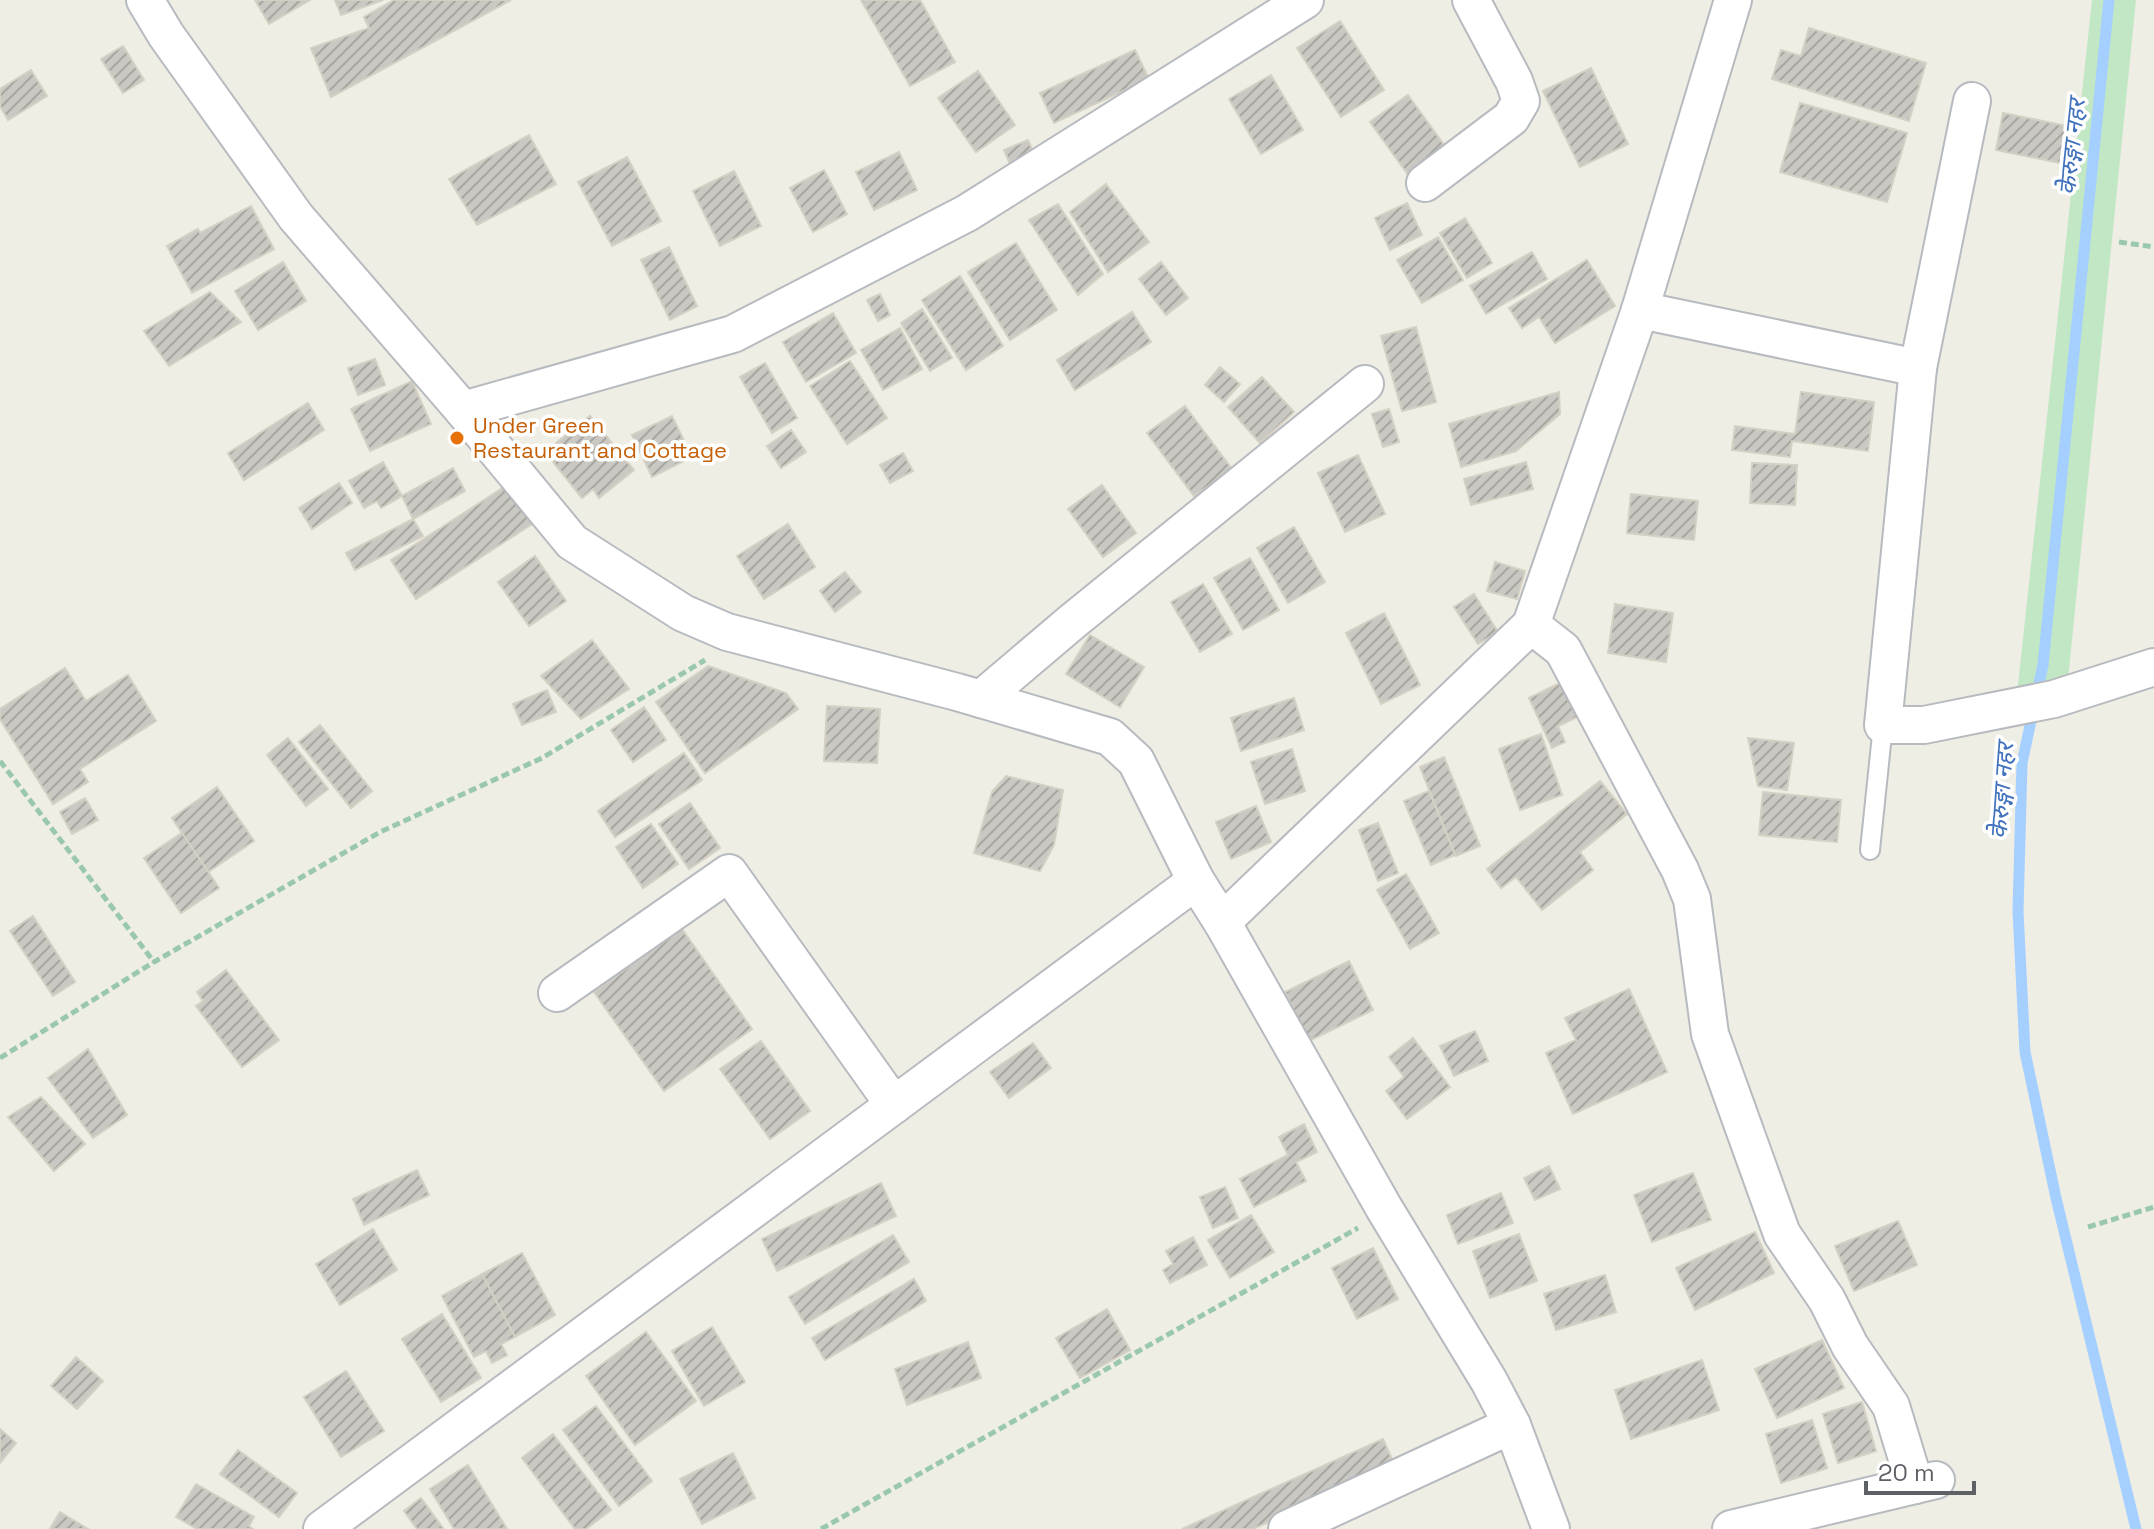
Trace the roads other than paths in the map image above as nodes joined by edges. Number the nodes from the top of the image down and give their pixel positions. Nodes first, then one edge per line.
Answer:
1 (145, 0) edge
2 (1305, 0) edge
3 (1471, 0) edge
4 (1733, 0) edge
5 (1972, 101) dead end
6 (1425, 183) dead end
7 (1640, 310) junction
8 (1918, 368) junction
9 (1365, 384) dead end
10 (463, 410) junction
11 (1531, 625) junction
12 (2154, 667) edge
13 (981, 699) junction
14 (1883, 725) junction
15 (1870, 850) dead end
16 (1196, 881) junction
17 (1222, 922) junction
18 (557, 993) dead end
19 (894, 1105) junction
20 (1512, 1425) junction
21 (322, 1529) edge
22 (1287, 1529) edge
23 (1551, 1529) edge
24 (1731, 1529) edge

1 - 10 street
2 - 10 street
3 - 6 street
4 - 7 street
5 - 8 street
7 - 8 street
7 - 11 street
8 - 14 street
9 - 13 street
10 - 13 street
11 - 17 street
11 - 24 street
12 - 14 street
13 - 16 street
14 - 15 lane
16 - 17 street
16 - 19 street
17 - 20 street
18 - 19 street
19 - 21 street
20 - 22 street
20 - 23 street

